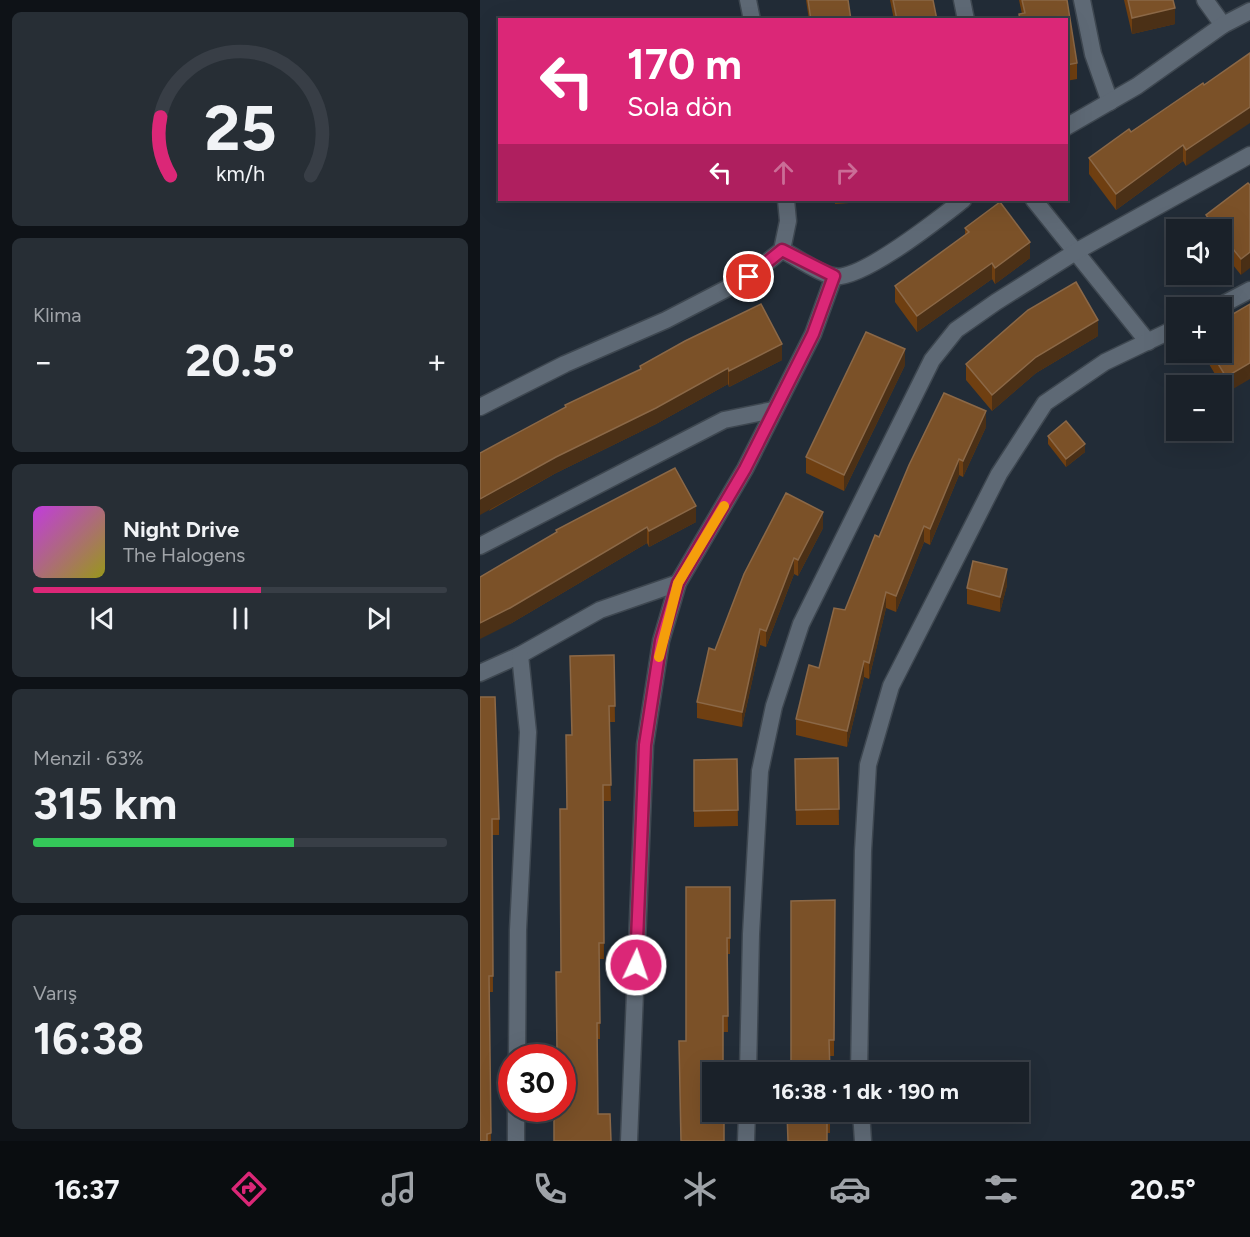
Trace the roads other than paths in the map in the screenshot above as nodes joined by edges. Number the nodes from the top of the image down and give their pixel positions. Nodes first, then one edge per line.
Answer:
1 (748, 0) edge
2 (962, 0) edge
3 (1082, 0) edge
4 (1205, 0) edge
5 (1250, 11) edge
6 (752, 18) edge
7 (966, 18) edge
8 (1222, 25) junction
9 (1110, 102) junction
10 (1068, 126) edge
11 (1250, 154) edge
12 (786, 201) edge
13 (962, 201) edge
14 (1035, 201) edge
15 (782, 250) junction
16 (1077, 251) junction
17 (834, 276) junction
18 (1250, 290) edge
19 (1232, 300) edge
20 (1166, 333) edge
21 (1148, 342) junction
22 (480, 407) edge
23 (773, 410) junction
24 (480, 546) edge
25 (678, 583) junction
26 (520, 655) junction
27 (480, 673) edge
28 (517, 1044) edge
29 (748, 1062) edge
30 (859, 1062) edge
31 (516, 1122) edge
32 (747, 1122) edge
33 (862, 1122) edge
34 (516, 1141) edge
35 (630, 1141) edge
36 (746, 1141) edge
37 (863, 1141) edge

1 - 6 street
2 - 7 street
3 - 9 street
4 - 8 street
5 - 8 street
8 - 9 street
9 - 10 street
11 - 16 street
12 - 15 street
13 - 17 street
14 - 16 street
15 - 17 street
15 - 22 street
16 - 21 street
16 - 29 street
17 - 23 street
18 - 19 street
20 - 21 street
21 - 30 street
23 - 24 street
23 - 25 street
25 - 26 street
25 - 35 street
26 - 27 street
26 - 28 street
31 - 34 street
32 - 36 street
33 - 37 street

